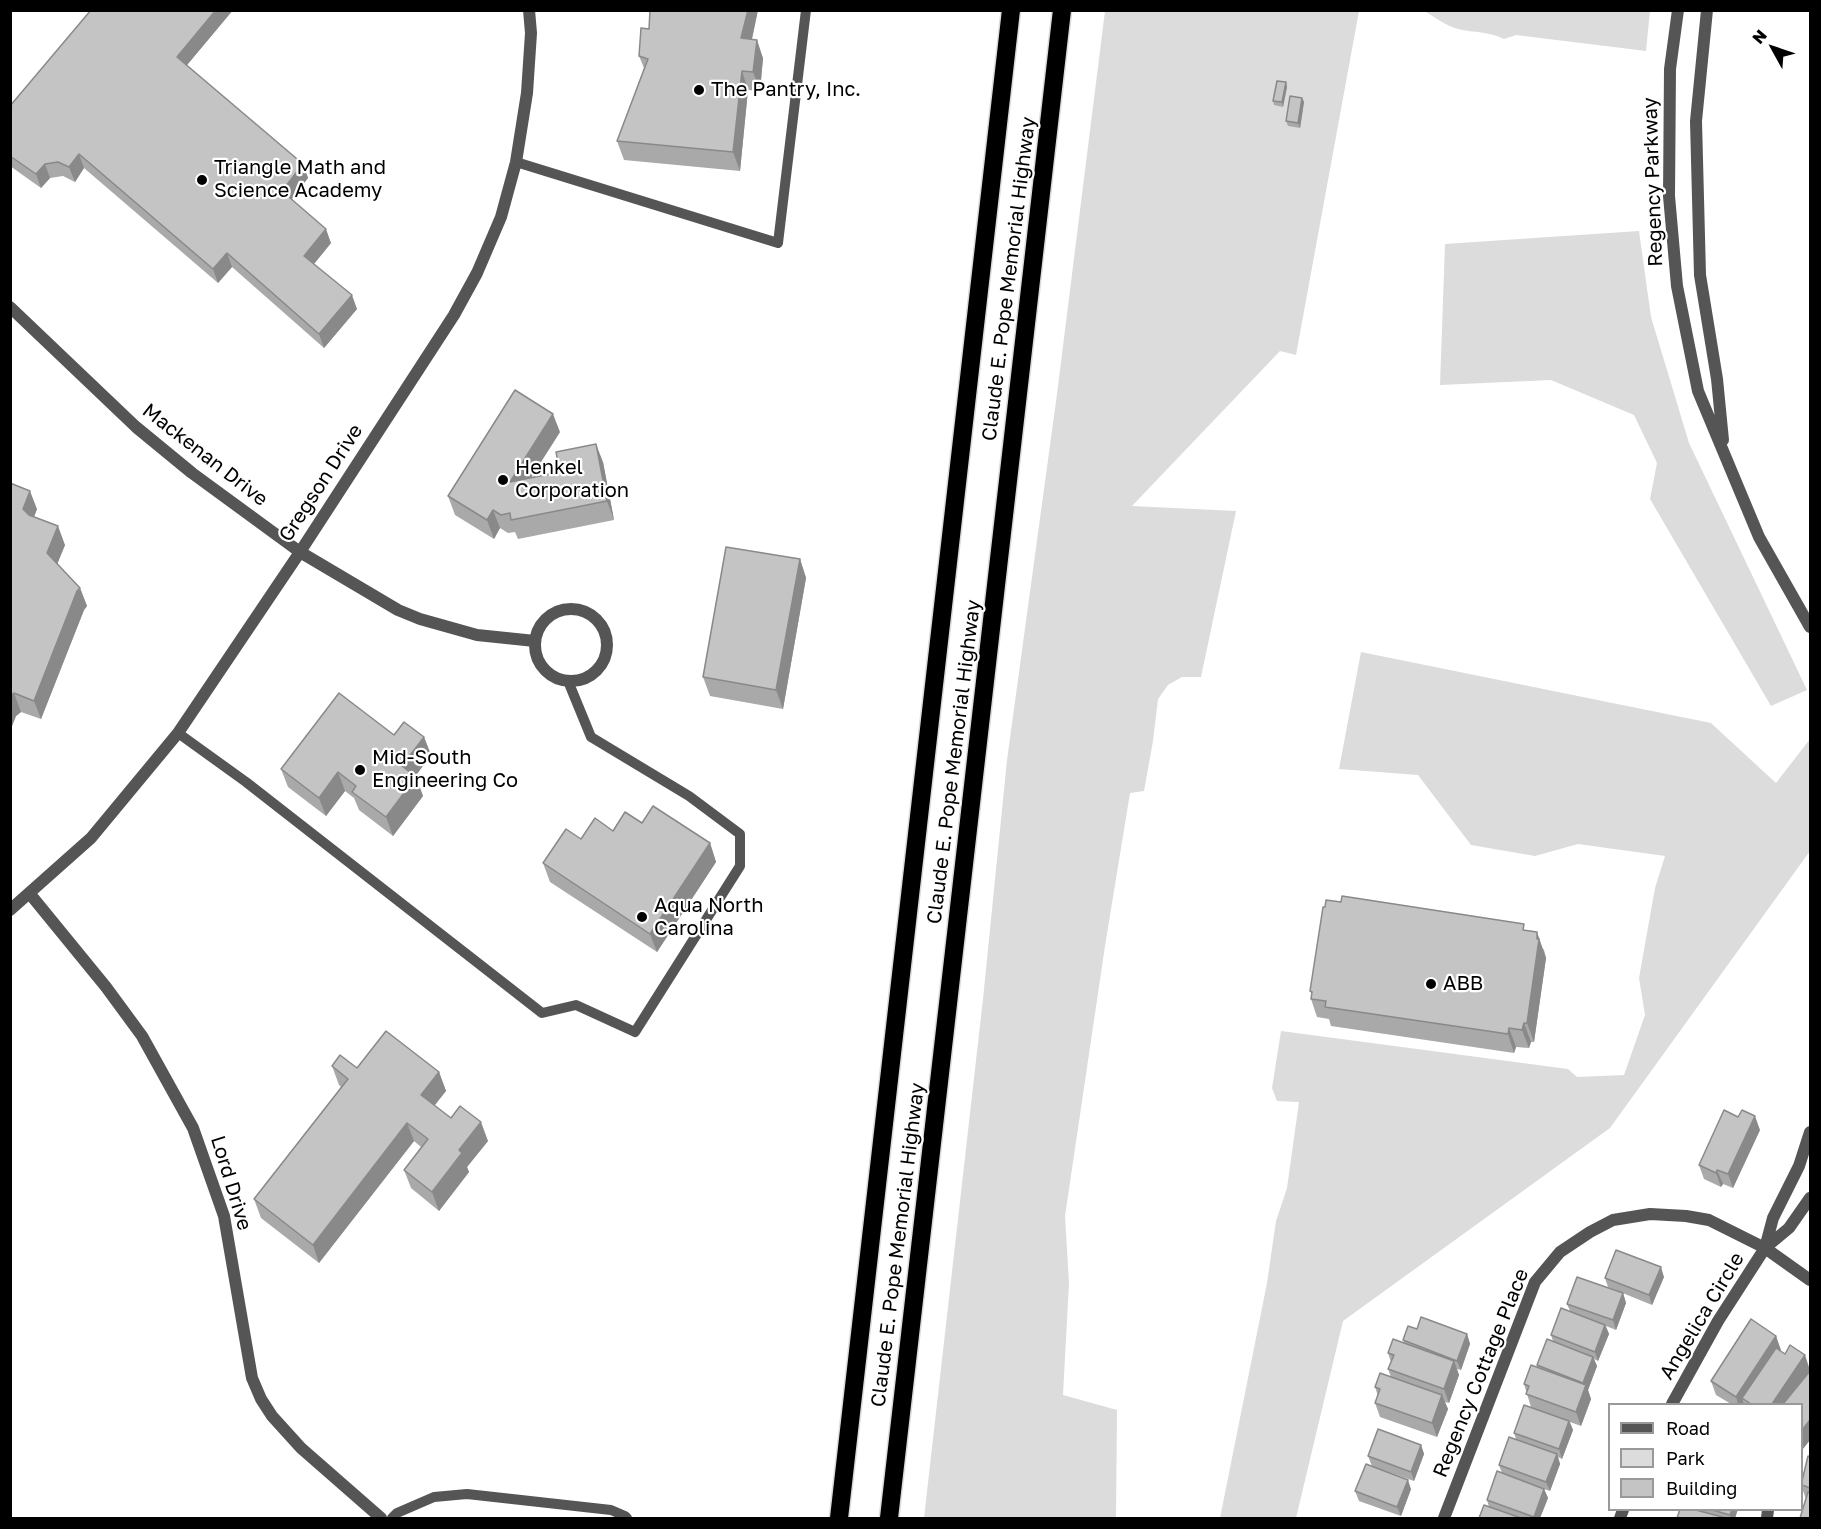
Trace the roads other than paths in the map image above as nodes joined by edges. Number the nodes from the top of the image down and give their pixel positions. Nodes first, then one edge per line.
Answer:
1 (529, 10) edge
2 (806, 10) edge
3 (1011, 10) edge
4 (1062, 10) edge
5 (1678, 10) edge
6 (1707, 10) edge
7 (516, 162) junction
8 (10, 307) edge
9 (1724, 453) junction
10 (300, 552) junction
11 (1810, 627) edge
12 (535, 641) junction
13 (568, 681) junction
14 (178, 733) junction
15 (30, 894) junction
16 (10, 910) edge
17 (1810, 1132) edge
18 (1810, 1198) edge
19 (1765, 1248) junction
20 (1810, 1280) edge
21 (1673, 1403) edge
22 (381, 1518) edge
23 (392, 1518) edge
24 (627, 1518) edge
25 (839, 1518) edge
26 (889, 1518) edge
27 (1444, 1518) edge

1 - 7 street, Gregson Drive
2 - 7 lane
3 - 25 highway, Claude E. Pope Memorial Highway
4 - 26 highway, Claude E. Pope Memorial Highway
5 - 9 street, Regency Parkway
6 - 9 street, Regency Parkway
7 - 10 street, Gregson Drive
8 - 10 street, Mackenan Drive
9 - 11 street, Regency Parkway
10 - 12 street, Mackenan Drive
10 - 14 street, Gregson Drive
12 - 13 street
12 - 13 street
13 - 14 lane
14 - 15 street, Gregson Drive
15 - 16 street, Gregson Drive
15 - 22 street, Lord Drive
17 - 19 street, Angelica Circle
18 - 19 street, Angelica Circle
19 - 20 street, Angelica Circle
19 - 21 street, Angelica Circle
19 - 27 street, Regency Cottage Place
23 - 24 lane

